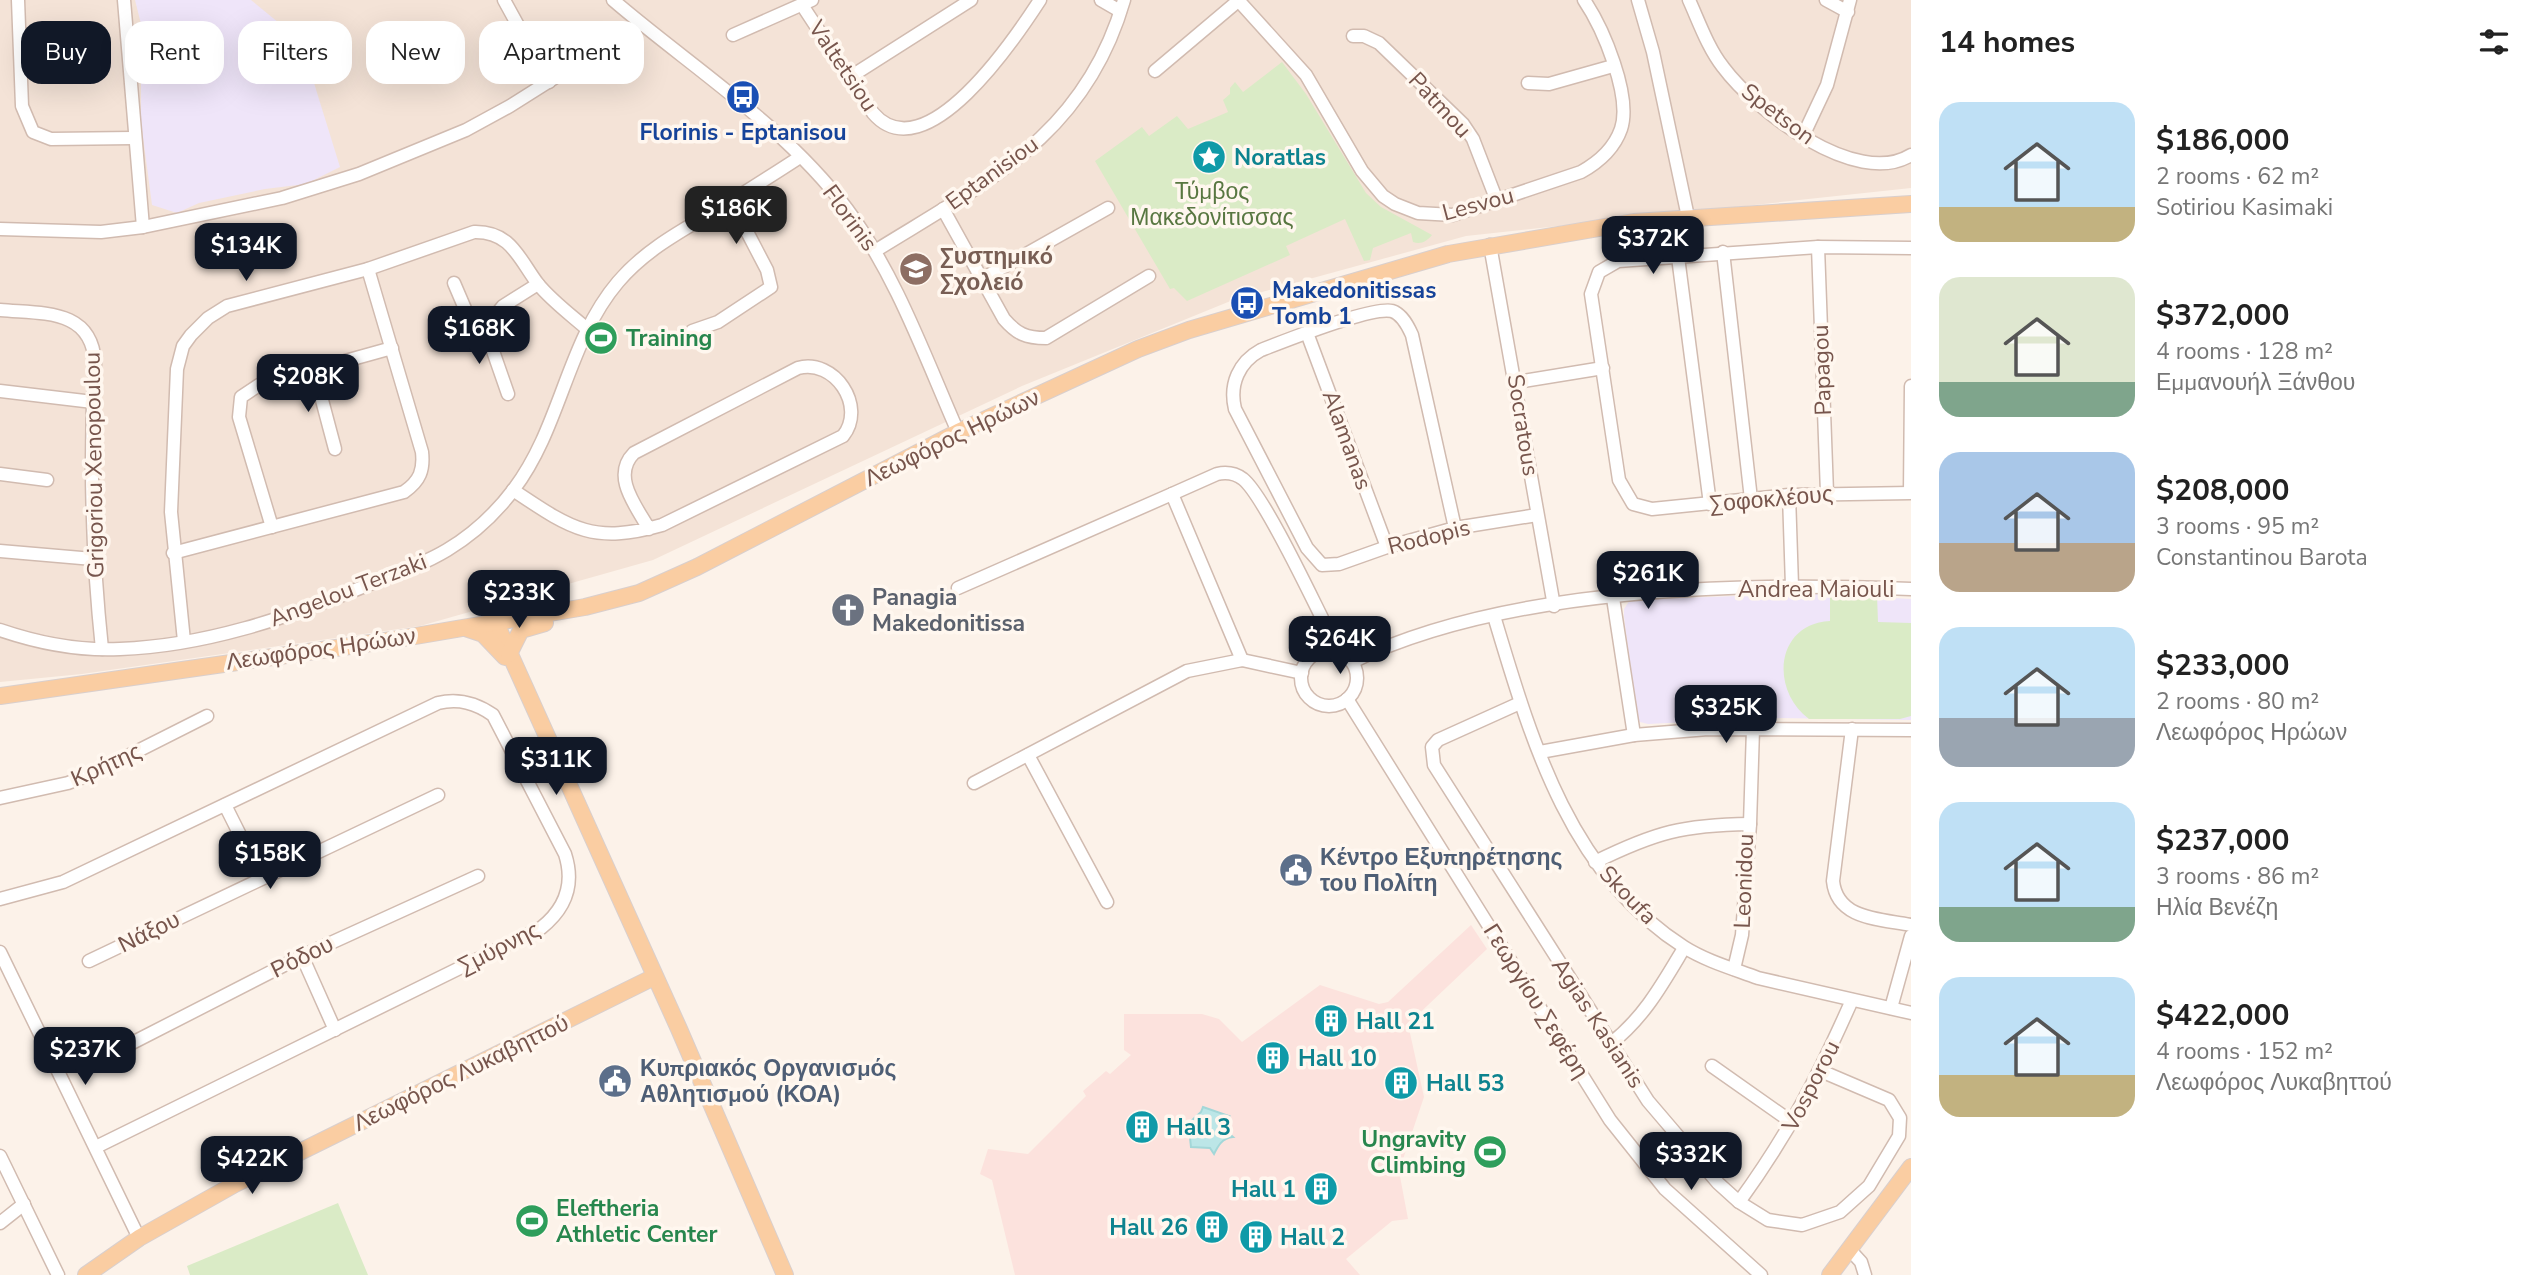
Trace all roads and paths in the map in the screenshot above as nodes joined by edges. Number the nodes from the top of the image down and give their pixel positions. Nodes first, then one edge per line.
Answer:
1 (18, 0) edge
2 (124, 0) edge
3 (504, 0) edge
4 (613, 0) edge
5 (971, 0) edge
6 (1040, 0) edge
7 (1101, 0) edge
8 (1584, 0) edge
9 (1638, 0) edge
10 (1689, 0) edge
11 (1826, 0) edge
12 (1238, 1) edge
13 (807, 2) edge
14 (1122, 6) edge
15 (1849, 6) edge
16 (516, 21) edge
17 (637, 21) edge
18 (644, 27) edge
19 (733, 35) dead end
20 (1353, 36) dead end
21 (1614, 66) junction
22 (1154, 71) dead end
23 (850, 77) junction
24 (1528, 83) dead end
25 (546, 84) edge
26 (1803, 136) junction
27 (133, 138) junction
28 (1911, 155) edge
29 (800, 157) junction
30 (731, 201) junction
31 (1497, 201) junction
32 (1911, 204) edge
33 (1108, 208) dead end
34 (943, 209) junction
35 (1688, 218) junction
36 (143, 227) junction
37 (0, 229) edge
38 (1490, 245) junction
39 (1818, 247) junction
40 (1911, 248) edge
41 (875, 251) junction
42 (1723, 252) junction
43 (1678, 257) junction
44 (368, 269) junction
45 (1149, 276) dead end
46 (982, 279) junction
47 (454, 283) dead end
48 (538, 284) junction
49 (0, 310) edge
50 (485, 328) junction
51 (587, 329) junction
52 (692, 331) dead end
53 (1307, 333) junction
54 (392, 348) junction
55 (1603, 368) junction
56 (314, 370) junction
57 (1517, 383) junction
58 (1911, 386) edge
59 (0, 391) edge
60 (508, 394) dead end
61 (93, 402) junction
62 (958, 432) junction
63 (335, 449) dead end
64 (0, 474) edge
65 (47, 480) dead end
66 (513, 490) junction
67 (1826, 493) junction
68 (1910, 493) edge
69 (1172, 494) junction
70 (1789, 495) junction
71 (1751, 499) junction
72 (1710, 504) junction
73 (1537, 515) junction
74 (272, 527) junction
75 (1455, 528) junction
76 (649, 529) junction
77 (1387, 547) junction
78 (0, 551) edge
79 (173, 553) junction
80 (93, 559) junction
81 (1792, 586) junction
82 (958, 588) dead end
83 (1911, 589) edge
84 (1613, 598) junction
85 (595, 604) junction
86 (1554, 606) junction
87 (1494, 616) junction
88 (1322, 618) dead end
89 (495, 621) junction
90 (460, 627) junction
91 (0, 630) edge
92 (184, 641) junction
93 (102, 649) junction
94 (509, 654) junction
95 (1242, 660) junction
96 (1352, 662) junction
97 (1302, 673) junction
98 (519, 676) junction
99 (0, 696) edge
100 (1348, 699) junction
101 (1520, 703) junction
102 (207, 716) dead end
103 (1753, 729) junction
104 (1852, 729) junction
105 (1911, 730) edge
106 (1634, 736) junction
107 (1540, 752) junction
108 (1028, 755) junction
109 (974, 783) dead end
110 (438, 795) dead end
111 (0, 798) edge
112 (225, 805) junction
113 (1750, 824) junction
114 (1595, 862) junction
115 (478, 876) dead end
116 (261, 877) junction
117 (0, 899) edge
118 (1107, 902) dead end
119 (1911, 925) edge
120 (1911, 936) edge
121 (1685, 948) junction
122 (0, 952) edge
123 (302, 956) junction
124 (89, 961) dead end
125 (1734, 969) junction
126 (654, 977) junction
127 (1852, 1000) junction
128 (1891, 1008) junction
129 (1911, 1013) edge
130 (334, 1030) junction
131 (130, 1044) dead end
132 (1610, 1044) junction
133 (1712, 1066) dead end
134 (1821, 1071) junction
135 (1793, 1123) junction
136 (96, 1147) junction
137 (0, 1156) edge
138 (1911, 1167) edge
139 (1739, 1202) junction
140 (24, 1205) junction
141 (0, 1223) edge
142 (139, 1238) junction
143 (1850, 1250) junction
144 (58, 1275) edge
145 (86, 1275) edge
146 (785, 1275) edge
147 (1761, 1275) edge
148 (1830, 1275) edge
149 (1865, 1275) edge

1 - 27 street
2 - 27 street
3 - 16 street
4 - 17 street, Florinis
5 - 23 street
6 - 23 street, Valtetsiou
7 - 14 street
8 - 21 street, Lesvou
9 - 35 street
10 - 26 street, Spetson
11 - 15 street
12 - 22 street
12 - 31 street, Lesvou
13 - 19 street
13 - 23 street, Valtetsiou
14 - 34 street, Eptanisiou
15 - 26 street
18 - 29 street, Florinis
20 - 31 street, Patmou
21 - 24 street
21 - 31 street, Lesvou
25 - 36 street
26 - 28 street, Spetson
27 - 36 street
29 - 30 street, Angelou Terzaki
29 - 41 street, Florinis
30 - 51 street, Angelou Terzaki
30 - 52 street
32 - 35 main road, Λεωφόρος Ηρώων
33 - 46 street
34 - 41 street, Eptanisiou
34 - 46 street
35 - 38 main road, Λεωφόρος Ηρώων
36 - 37 street
38 - 57 street, Socratous
38 - 62 main road, Λεωφόρος Ηρώων
39 - 40 street
39 - 42 street
39 - 67 street, Papagou
41 - 62 street, Florinis
42 - 43 street
42 - 71 street
43 - 55 street
43 - 72 street
44 - 48 street
44 - 54 street
44 - 79 street
45 - 46 street
47 - 50 street
48 - 50 street
48 - 51 street
49 - 61 street, Grigoriou Xenopoulou
50 - 60 street
51 - 66 street, Angelou Terzaki
53 - 75 street
53 - 77 street, Alamanas
53 - 77 street, Rodopis
54 - 56 street
54 - 74 street
55 - 57 street
55 - 72 street, Σοφοκλέους
56 - 63 street
56 - 74 street
57 - 73 street, Socratous
58 - 68 street
59 - 61 street
61 - 80 street, Grigoriou Xenopoulou
62 - 85 main road, Λεωφόρος Ηρώων
64 - 65 street
66 - 76 street
66 - 92 street, Angelou Terzaki
67 - 68 street, Σοφοκλέους
67 - 70 street, Σοφοκλέους
69 - 82 street
69 - 88 street
69 - 95 street
70 - 71 street, Σοφοκλέους
70 - 81 street
71 - 72 street, Σοφοκλέους
73 - 75 street, Rodopis
73 - 86 street, Socratous
74 - 79 street
75 - 77 street, Rodopis
76 - 76 street
78 - 80 street
79 - 92 street
80 - 93 street, Grigoriou Xenopoulou
81 - 83 street, Andrea Maiouli
81 - 84 street, Andrea Maiouli
84 - 86 street, Andrea Maiouli
84 - 106 street
85 - 89 main road, Λεωφόρος Ηρώων
85 - 94 main road
86 - 87 street, Andrea Maiouli
87 - 96 street, Andrea Maiouli
87 - 101 street, Skoufa
89 - 90 main road, Λεωφόρος Ηρώων
89 - 94 main road
90 - 98 main road
90 - 99 main road, Λεωφόρος Ηρώων
91 - 93 street, Angelou Terzaki
92 - 93 street, Angelou Terzaki
94 - 98 main road
95 - 97 street
95 - 108 street
96 - 97 street
96 - 100 street
97 - 100 street
98 - 126 main road
100 - 147 street, Γεωργίου Σεφέρη
101 - 107 street, Skoufa
101 - 132 street, Agias Kasianis
102 - 111 street, Κρήτης
103 - 104 street
103 - 106 street
103 - 113 street
104 - 105 street
104 - 119 street
106 - 107 street
107 - 114 street, Skoufa
108 - 109 street
108 - 118 street
110 - 116 street, Νάξου
112 - 116 street
112 - 117 street, Σμύρνης
112 - 130 street, Σμύρνης
113 - 114 street, Leonidou
113 - 125 street, Leonidou
114 - 121 street, Skoufa
115 - 123 street, Ρόδου
116 - 124 street, Νάξου
120 - 128 street
121 - 125 street, Skoufa
121 - 132 street
122 - 136 street
123 - 130 street
123 - 131 street, Ρόδου
125 - 127 street, Skoufa
126 - 142 main road, Λεωφόρος Λυκαβηττού
126 - 146 main road
127 - 128 street, Skoufa
127 - 134 street, Vosporou
128 - 129 street, Skoufa
130 - 136 street, Σμύρνης
132 - 139 street, Agias Kasianis
133 - 135 street
134 - 135 street, Vosporou
134 - 139 street, Agias Kasianis
135 - 139 street, Vosporou
136 - 142 street
137 - 140 street
138 - 143 main road
140 - 141 street
140 - 144 street
142 - 145 main road, Λεωφόρος Λυκαβηττού
143 - 148 main road
143 - 149 street

